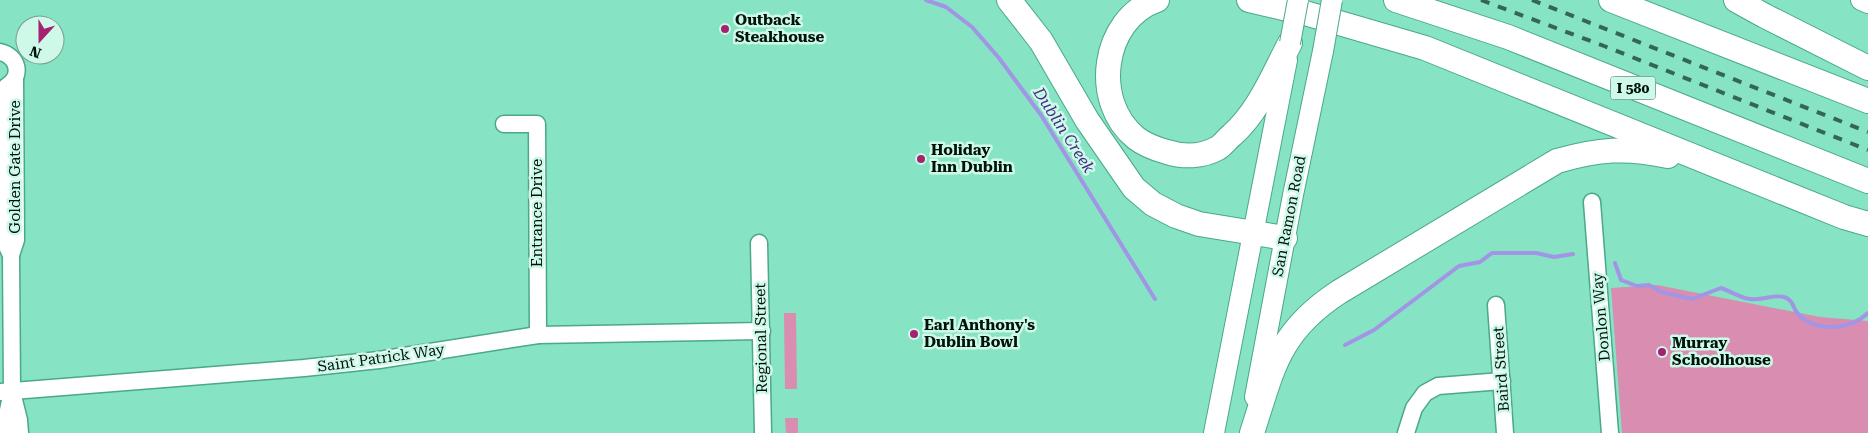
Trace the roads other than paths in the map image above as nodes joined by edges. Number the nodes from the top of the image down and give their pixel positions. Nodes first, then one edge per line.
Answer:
1 (1009, 0) edge
2 (1157, 0) edge
3 (1250, 0) edge
4 (1298, 0) edge
5 (1332, 0) edge
6 (1396, 0) edge
7 (1612, 0) edge
8 (1736, 0) edge
9 (1862, 0) edge
10 (1868, 3) edge
11 (1290, 43) junction
12 (0, 52) edge
13 (1868, 68) edge
14 (15, 79) junction
15 (0, 88) edge
16 (0, 93) edge
17 (1868, 101) edge
18 (504, 124) dead end
19 (1725, 169) junction
20 (1868, 181) edge
21 (1592, 202) dead end
22 (1868, 224) edge
23 (1253, 234) junction
24 (1285, 238) junction
25 (759, 243) dead end
26 (11, 255) junction
27 (1496, 306) dead end
28 (762, 331) junction
29 (538, 335) junction
30 (1502, 381) junction
31 (6, 392) edge
32 (6, 433) edge
33 (20, 433) edge
34 (763, 433) edge
35 (1214, 433) edge
36 (1250, 433) edge
37 (1406, 433) edge
38 (1506, 433) edge
39 (1610, 433) edge

1 - 23 highway
2 - 11 highway
3 - 19 highway
4 - 11 main road, bridge
5 - 24 main road, San Ramon Road, bridge
6 - 20 highway, I 580
7 - 17 highway
8 - 13 highway
9 - 10 main road
11 - 23 main road
12 - 14 street, Golden Gate Drive
14 - 15 street
14 - 26 street, Golden Gate Drive
16 - 26 street, Golden Gate Drive
18 - 29 street, Entrance Drive
19 - 22 highway
19 - 36 highway
21 - 39 street, Donlon Way
23 - 24 highway
23 - 35 main road
24 - 36 main road, San Ramon Road
25 - 28 street, Regional Street
26 - 31 street, Golden Gate Drive
27 - 30 street, Baird Street
28 - 29 street, Saint Patrick Way
28 - 34 street, Regional Street
29 - 31 street, Saint Patrick Way
30 - 37 street
30 - 38 street, Baird Street
31 - 32 street, Golden Gate Drive
31 - 33 street, Golden Gate Drive

